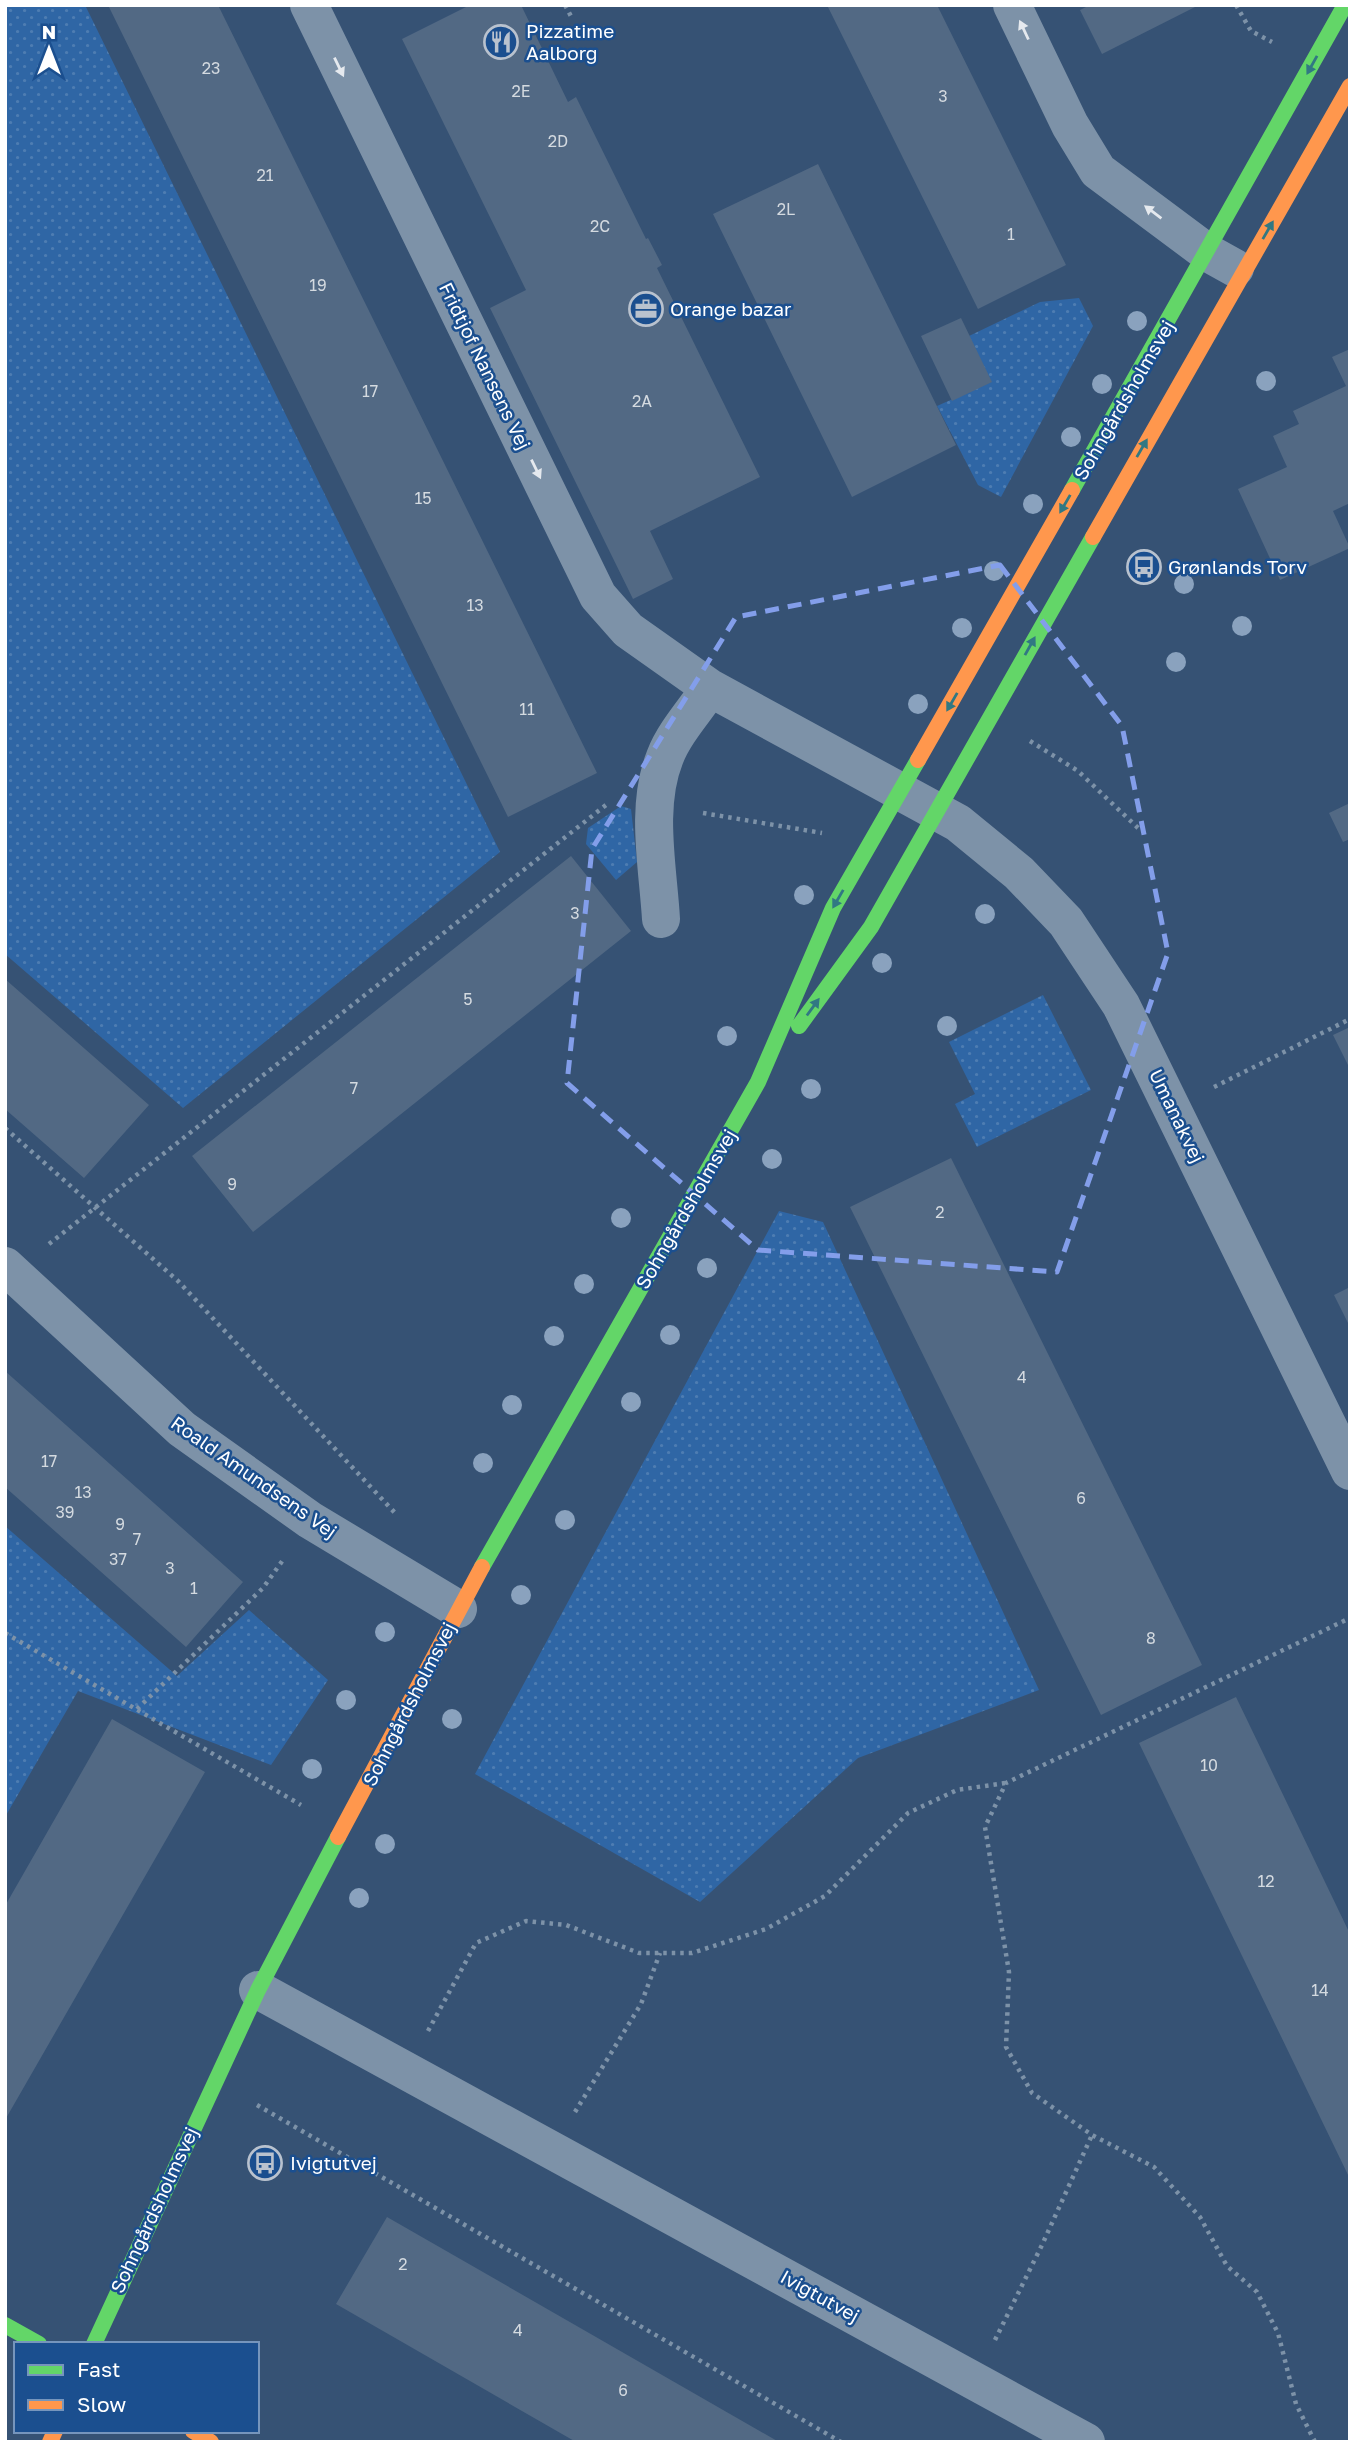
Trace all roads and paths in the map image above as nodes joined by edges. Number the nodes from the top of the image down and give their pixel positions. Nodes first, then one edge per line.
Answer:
1 (309, 5) edge
2 (565, 5) edge
3 (1012, 5) edge
4 (1345, 5) edge
5 (573, 20) dead end
6 (1350, 86) edge
7 (1208, 253) junction
8 (1244, 273) junction
9 (710, 688) junction
10 (990, 716) junction
11 (656, 794) junction
12 (900, 794) junction
13 (936, 812) junction
14 (1138, 828) dead end
15 (822, 833) dead end
16 (662, 919) dead end
17 (1350, 1019) edge
18 (758, 1082) junction
19 (1173, 1107) junction
20 (5, 1128) edge
21 (94, 1206) junction
22 (9, 1269) edge
23 (1350, 1471) edge
24 (400, 1518) dead end
25 (310, 1520) junction
26 (458, 1609) junction
27 (1350, 1618) edge
28 (5, 1633) edge
29 (137, 1709) junction
30 (1006, 1783) junction
31 (344, 1829) junction
32 (660, 1952) junction
33 (258, 1990) junction
34 (407, 2071) junction
35 (215, 2081) junction
36 (1091, 2135) junction
37 (551, 2150) junction
38 (5, 2325) edge
39 (35, 2342) edge
40 (95, 2342) edge
41 (974, 2381) junction
42 (841, 2442) edge
43 (1086, 2442) edge
44 (1315, 2442) edge

1 -> 9 street, Fridtjof Nansens Vej
2 - 5 path
7 -> 3 street
4 -> 7 street, Sohngårdsholmsvej
8 -> 6 street, Sohngårdsholmsvej
7 - 8 street
7 -> 12 street, Sohngårdsholmsvej
10 -> 8 street, Sohngårdsholmsvej
9 - 11 street
9 - 12 street, Fridtjof Nansens Vej
10 - 13 street, Sohngårdsholmsvej
10 - 14 path
11 - 15 path
11 - 16 street
11 - 21 path
12 - 13 street
12 -> 18 street, Sohngårdsholmsvej
18 -> 13 street, Sohngårdsholmsvej
13 - 19 street, Umanakvej
17 - 19 path
18 - 26 street, Sohngårdsholmsvej
19 - 23 street, Umanakvej
20 - 21 path
21 - 22 path
21 - 24 path
22 - 25 street, Roald Amundsens Vej
25 - 26 street, Roald Amundsens Vej
25 - 29 path
26 - 31 street, Sohngårdsholmsvej
27 - 30 path
28 - 29 path
29 - 31 path
30 - 32 path
30 - 36 path
31 - 33 street, Sohngårdsholmsvej
32 - 34 path
32 - 37 path
33 - 34 street, Ivigtutvej
33 - 35 street, Sohngårdsholmsvej
34 - 37 street, Ivigtutvej
35 - 40 street, Sohngårdsholmsvej
35 - 42 path
36 - 41 path
36 - 44 path
37 - 41 street, Ivigtutvej
38 - 39 street
41 - 43 street, Ivigtutvej

